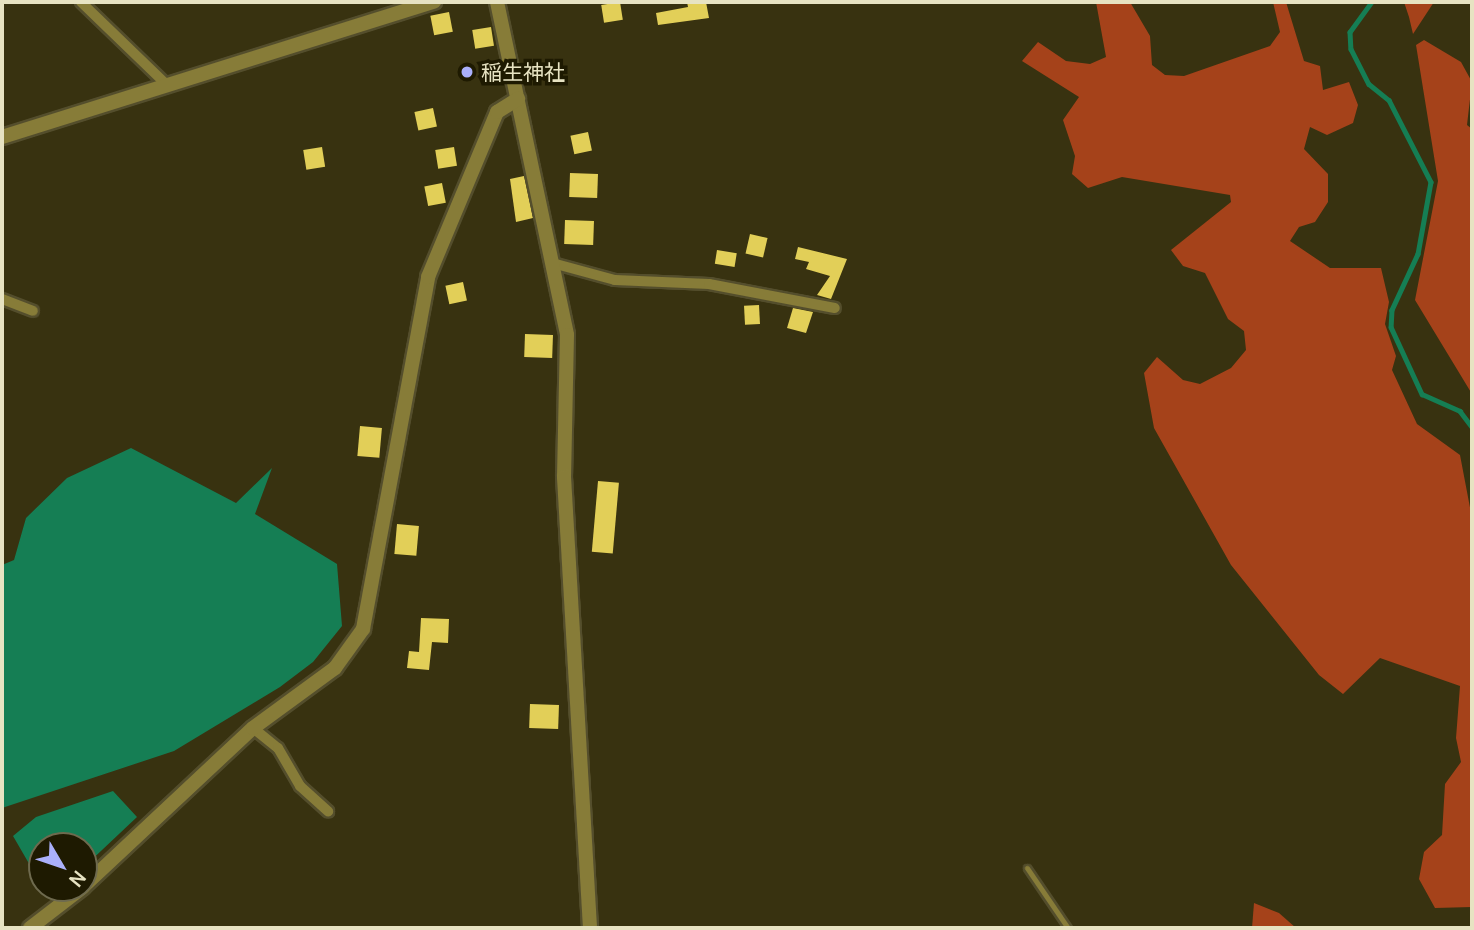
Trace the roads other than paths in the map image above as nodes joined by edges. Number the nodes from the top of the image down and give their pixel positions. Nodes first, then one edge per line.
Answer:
1 (81, 2) edge
2 (434, 2) edge
3 (497, 2) edge
4 (165, 83) junction
5 (518, 99) junction
6 (2, 137) edge
7 (556, 264) junction
8 (2, 299) edge
9 (835, 308) dead end
10 (33, 311) dead end
11 (253, 728) junction
12 (328, 811) dead end
13 (1027, 868) dead end
14 (98, 873) edge
15 (64, 902) edge
16 (30, 928) edge
17 (590, 928) edge
18 (1068, 928) edge

1 - 4 street
2 - 4 street
3 - 5 street
4 - 6 street
5 - 7 street
5 - 11 street
7 - 9 street
7 - 17 street
8 - 10 street
11 - 12 street
11 - 14 street
13 - 18 lane
15 - 16 street

